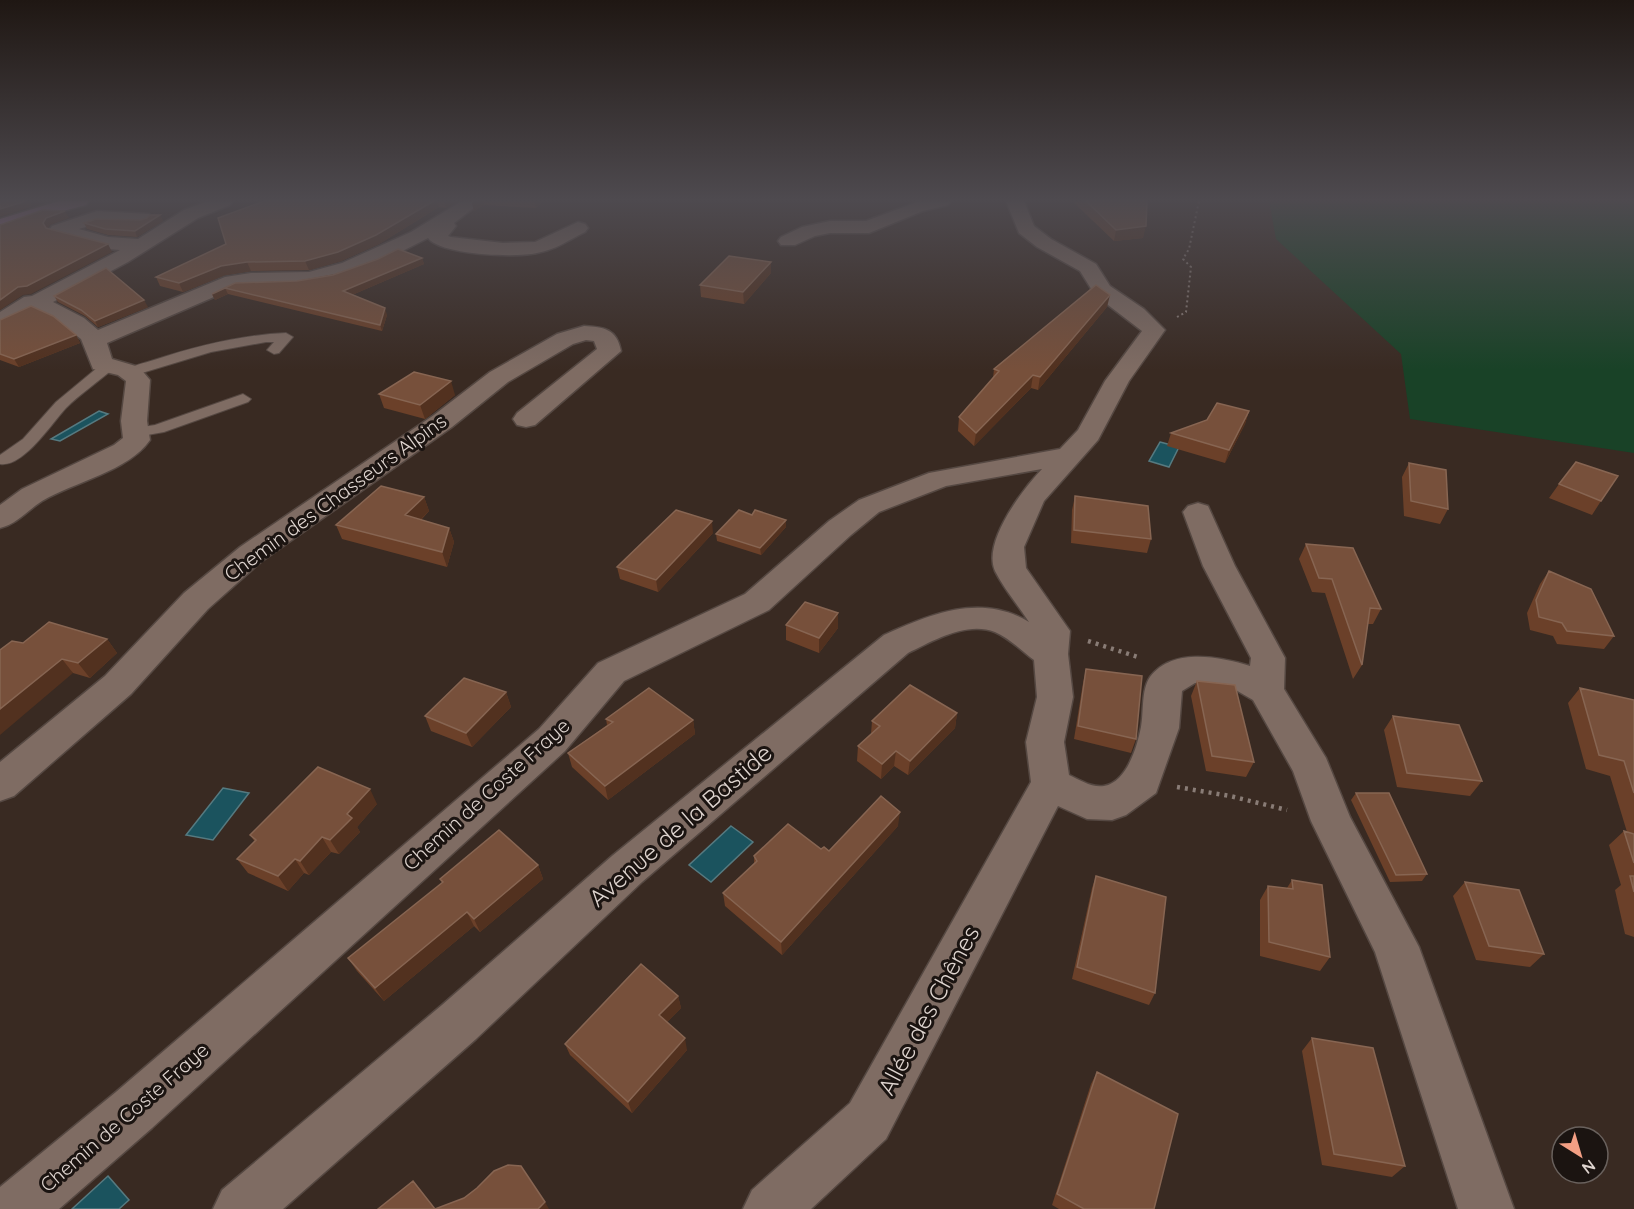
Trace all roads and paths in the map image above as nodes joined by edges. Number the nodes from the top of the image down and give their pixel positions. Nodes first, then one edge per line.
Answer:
1 (117, 257) edge
2 (368, 257) edge
3 (1070, 257) edge
4 (1184, 257) edge
5 (32, 302) junction
6 (0, 321) edge
7 (1165, 324) junction
8 (94, 340) junction
9 (274, 350) dead end
10 (120, 369) junction
11 (243, 399) dead end
12 (526, 419) dead end
13 (136, 432) junction
14 (1069, 456) junction
15 (4, 460) dead end
16 (1198, 512) dead end
17 (0, 519) edge
18 (1052, 642) junction
19 (1183, 672) junction
20 (1266, 690) junction
21 (1142, 782) junction
22 (1051, 784) junction
23 (0, 785) edge
24 (1331, 821) junction
25 (17, 1209) edge
26 (241, 1209) edge
27 (771, 1209) edge
28 (1486, 1209) edge

1 - 5 street
2 - 8 street
3 - 7 street
4 - 7 path
5 - 6 street
5 - 8 street
7 - 14 street
8 - 10 street
9 - 10 lane
10 - 13 street
10 - 15 lane
11 - 13 lane
12 - 23 street, Chemin des Chasseurs Alpins
13 - 17 street
14 - 18 street
14 - 25 street, Chemin de Coste Fraye
16 - 20 street
18 - 19 path
18 - 22 street
18 - 26 street, Avenue de la Bastide
19 - 20 street
19 - 21 street
20 - 24 street
21 - 22 street
21 - 24 path
22 - 27 street, Allée des Chênes
24 - 28 street

